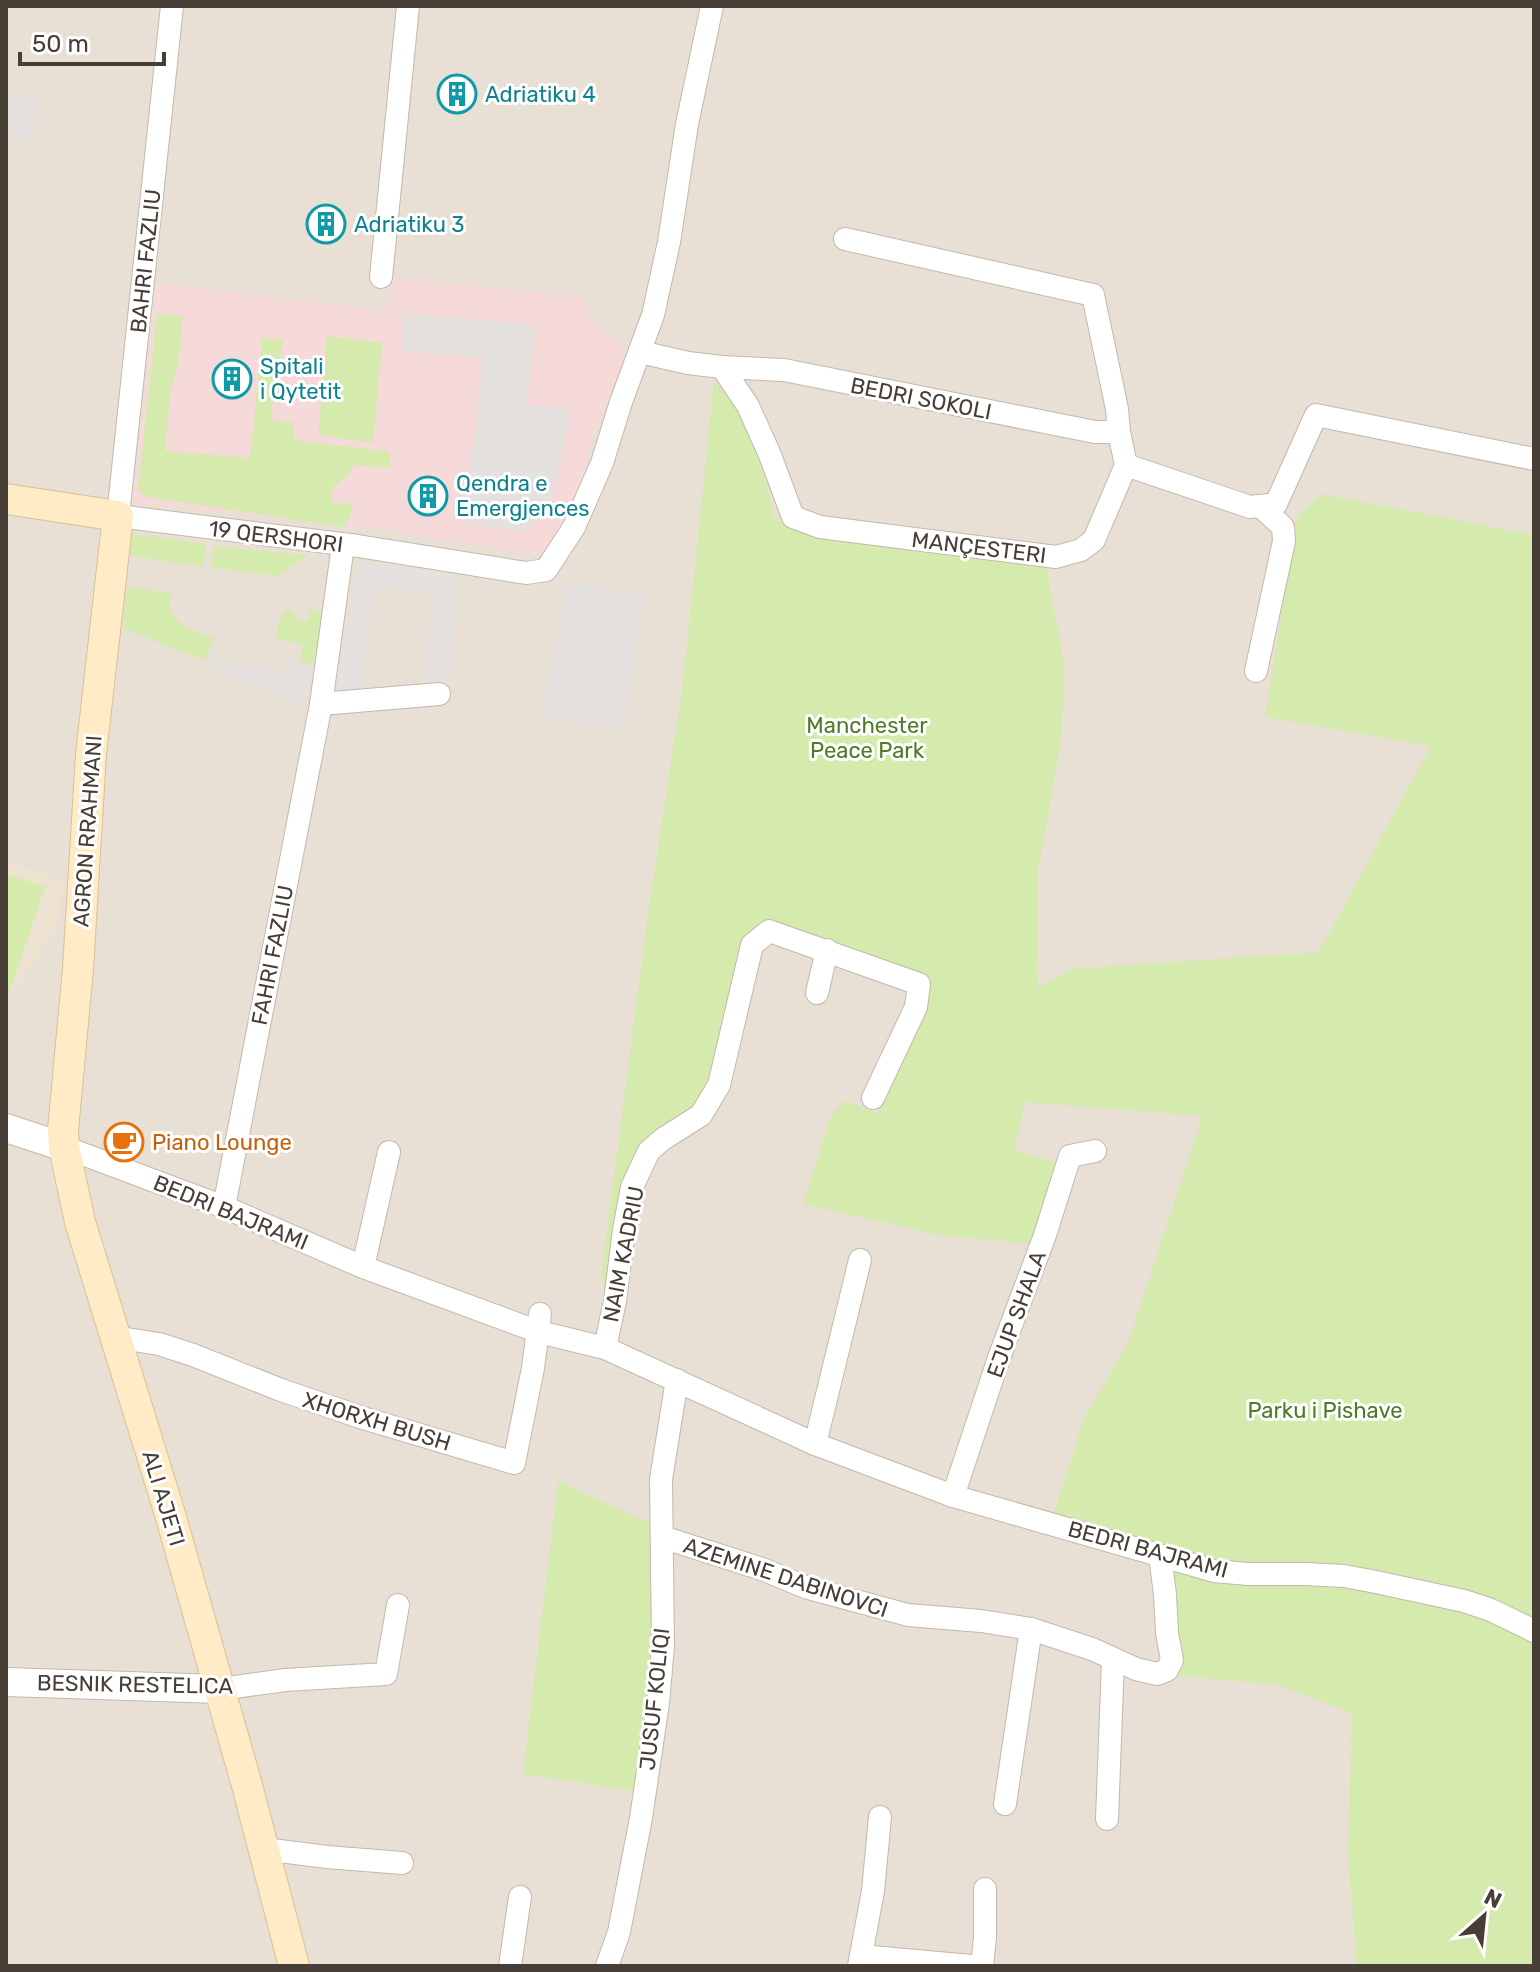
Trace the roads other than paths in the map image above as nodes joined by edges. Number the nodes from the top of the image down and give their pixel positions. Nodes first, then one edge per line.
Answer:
1 (172, 6) edge
2 (408, 6) edge
3 (712, 6) edge
4 (845, 239) dead end
5 (381, 277) dead end
6 (640, 352) junction
7 (722, 367) junction
8 (1119, 432) junction
9 (1534, 459) edge
10 (1126, 465) junction
11 (6, 499) edge
12 (1260, 506) junction
13 (118, 516) junction
14 (343, 545) junction
15 (1256, 671) dead end
16 (439, 694) dead end
17 (321, 704) junction
18 (827, 950) junction
19 (817, 993) dead end
20 (873, 1098) dead end
21 (6, 1128) edge
22 (64, 1147) junction
23 (1095, 1151) dead end
24 (389, 1152) dead end
25 (224, 1207) junction
26 (860, 1260) dead end
27 (363, 1267) junction
28 (540, 1323) junction
29 (114, 1337) junction
30 (605, 1348) junction
31 (677, 1380) junction
32 (815, 1444) junction
33 (953, 1496) junction
34 (662, 1537) junction
35 (1160, 1556) junction
36 (398, 1605) dead end
37 (1031, 1629) junction
38 (1534, 1631) edge
39 (1113, 1660) junction
40 (6, 1682) edge
41 (220, 1689) junction
42 (1005, 1804) dead end
43 (880, 1817) dead end
44 (1107, 1819) dead end
45 (264, 1849) junction
46 (402, 1863) dead end
47 (985, 1889) dead end
48 (520, 1897) dead end
49 (860, 1961) edge
50 (294, 1966) edge
51 (510, 1966) edge
52 (607, 1966) edge
53 (971, 1966) edge
54 (982, 1966) edge

1 - 13 street, BAHRI FAZLIU
2 - 5 street
3 - 6 street
4 - 8 street
6 - 7 street
6 - 14 street, 19 QERSHORI
7 - 8 street, BEDRI SOKOLI
7 - 10 street, MANÇESTERI
8 - 10 street
9 - 12 street
10 - 12 street
11 - 13 main road, 19 QERSHORI
12 - 15 street
13 - 14 street, 19 QERSHORI
13 - 22 main road, AGRON RRAHMANI
14 - 17 street, FAHRI FAZLIU
16 - 17 street
17 - 25 street, FAHRI FAZLIU
18 - 19 street
18 - 20 street, NAIM KADRIU
18 - 30 street, NAIM KADRIU
21 - 22 street, BEDRI BAJRAMI
22 - 25 street, BEDRI BAJRAMI
22 - 29 main road, ALI AJETI
23 - 33 street, EJUP SHALA
24 - 27 street
25 - 27 street, BEDRI BAJRAMI
26 - 32 street
27 - 28 street, BEDRI BAJRAMI
28 - 29 street, XHORXH BUSH
28 - 30 street, BEDRI BAJRAMI
29 - 41 main road, ALI AJETI
30 - 31 street, BEDRI BAJRAMI
31 - 32 street, BEDRI BAJRAMI
31 - 34 street, JUSUF KOLIQI
32 - 33 street, BEDRI BAJRAMI
33 - 35 street, BEDRI BAJRAMI
34 - 37 street, AZEMINE DABINOVCI
34 - 52 street, JUSUF KOLIQI
35 - 38 street, BEDRI BAJRAMI
35 - 39 street, AZEMINE DABINOVCI
36 - 41 street, BESNIK RESTELICA
37 - 39 street, AZEMINE DABINOVCI
37 - 42 street
39 - 44 street
40 - 41 street, BESNIK RESTELICA
41 - 45 main road, ALI AJETI
43 - 49 street
45 - 46 street
45 - 50 main road, ALI AJETI
47 - 54 street
48 - 51 street
49 - 53 street

